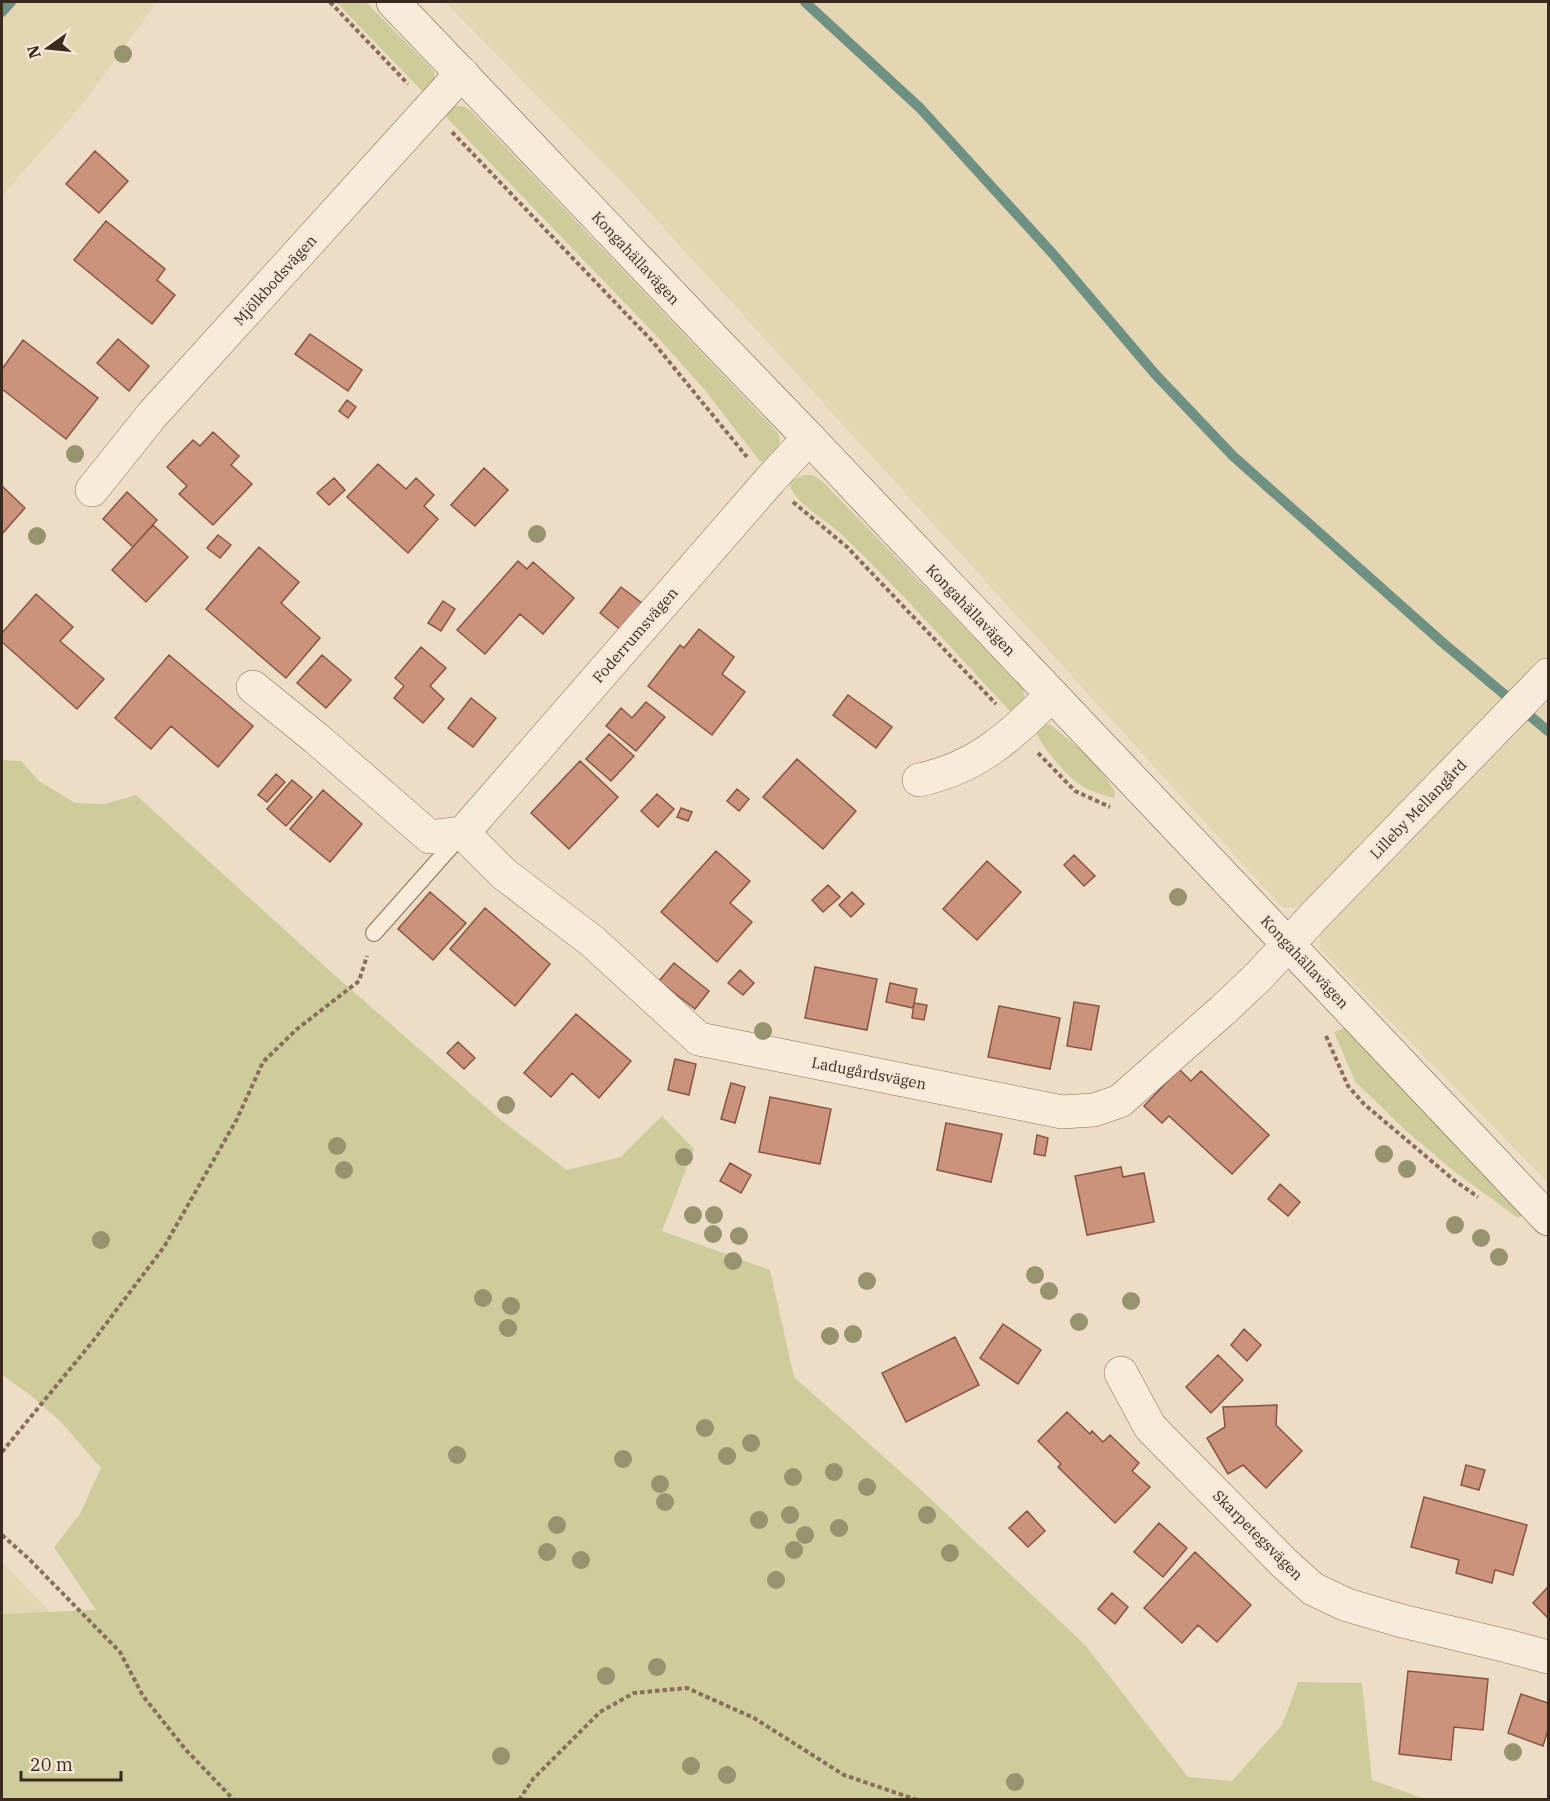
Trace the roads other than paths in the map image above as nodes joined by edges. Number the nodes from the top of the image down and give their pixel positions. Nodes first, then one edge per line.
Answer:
1 (393, 2) edge
2 (462, 73) junction
3 (809, 438) junction
4 (92, 490) dead end
5 (1548, 675) edge
6 (253, 687) dead end
7 (1052, 695) junction
8 (919, 780) dead end
9 (463, 833) junction
10 (374, 933) road end
11 (1288, 944) junction
12 (1548, 1219) edge
13 (1121, 1373) dead end
14 (1548, 1657) edge

1 - 2 street, Kongahällavägen
2 - 3 street, Kongahällavägen
2 - 4 street, Mjölkbodsvägen
3 - 7 street, Kongahällavägen
3 - 9 street, Foderrumsvägen
5 - 11 street, Lilleby Mellangård
6 - 9 street
7 - 8 street
7 - 11 street, Kongahällavägen
9 - 10 lane
9 - 11 street, Ladugårdsvägen
11 - 12 street, Kongahällavägen
13 - 14 street, Skarpetegsvägen

